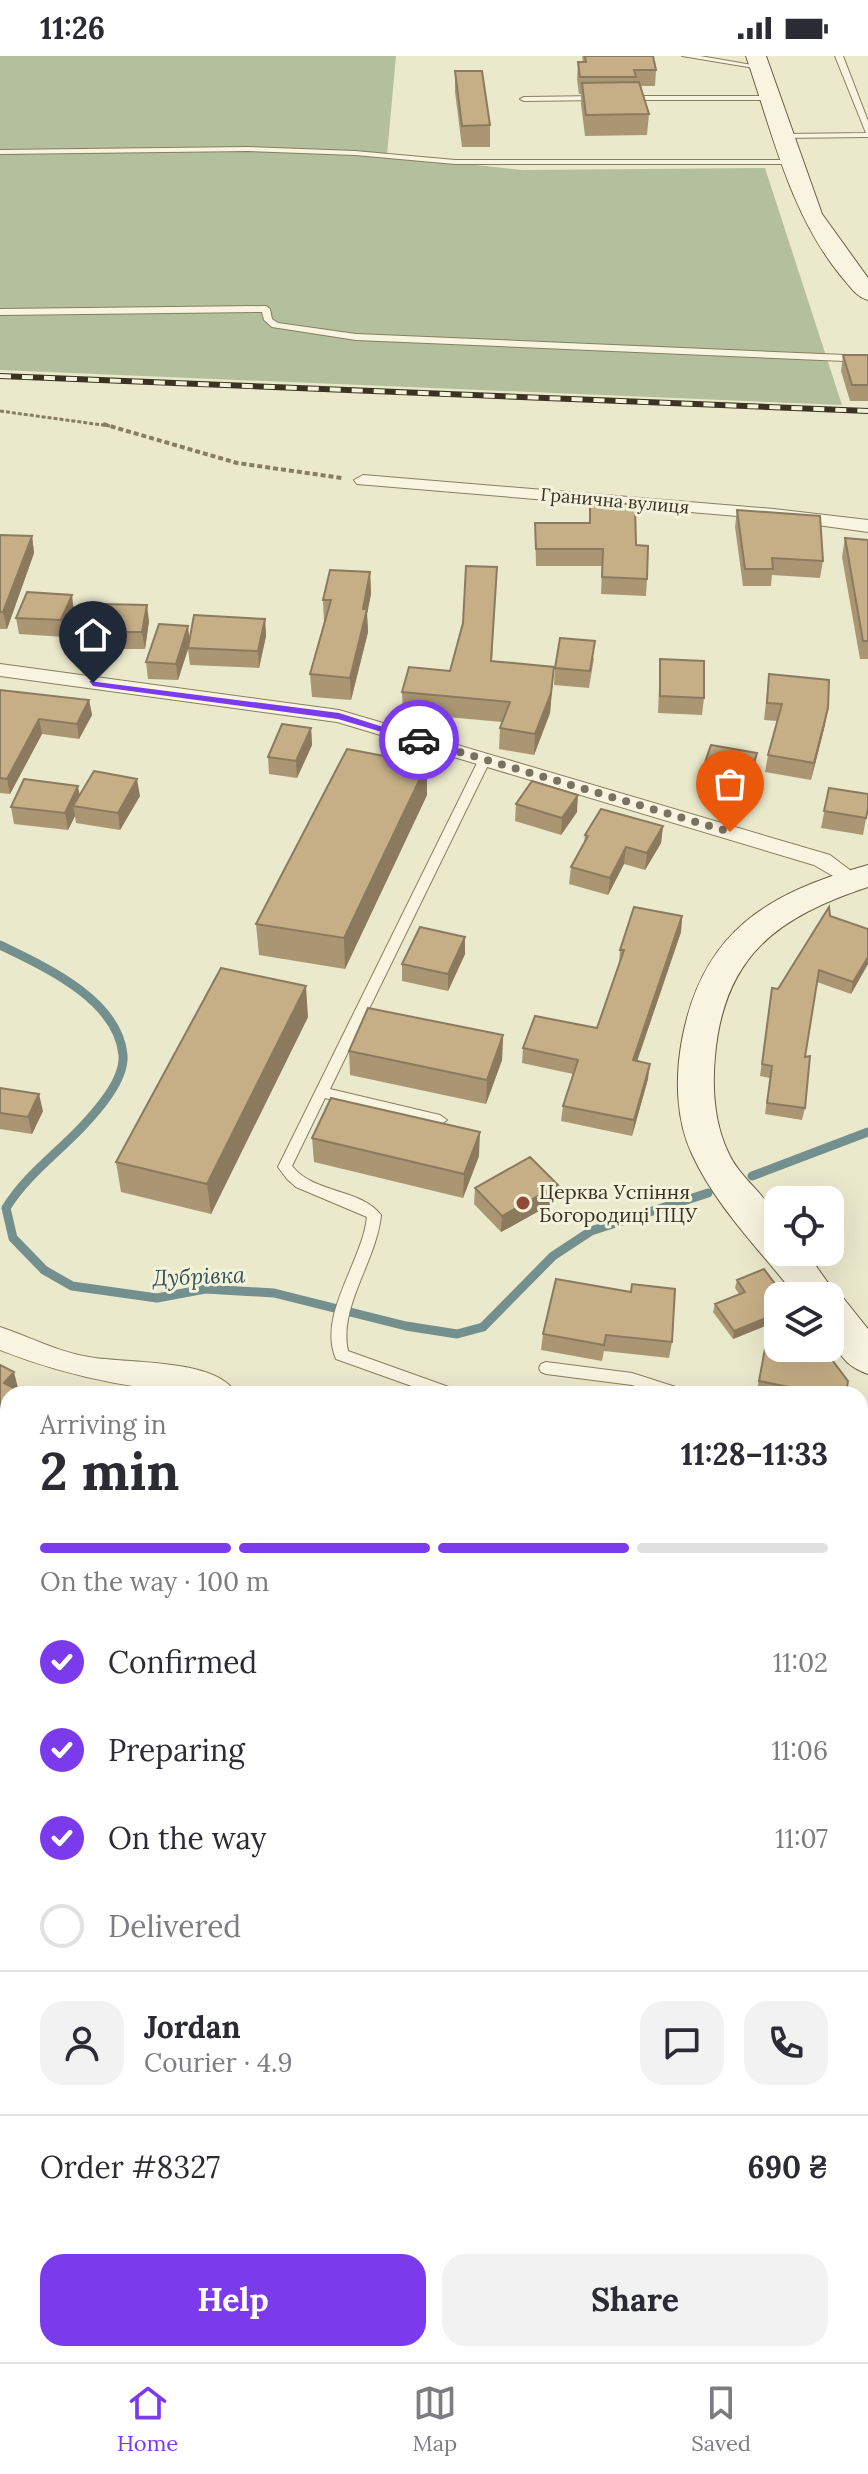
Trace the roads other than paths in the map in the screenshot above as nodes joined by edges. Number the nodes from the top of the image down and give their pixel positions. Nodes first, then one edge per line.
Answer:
1 (686, 56) edge
2 (839, 56) edge
3 (758, 62) edge
4 (771, 98) junction
5 (524, 99) dead end
6 (868, 133) edge
7 (784, 136) junction
8 (0, 152) edge
9 (791, 162) junction
10 (868, 293) edge
11 (0, 312) edge
12 (868, 359) edge
13 (363, 480) road end
14 (868, 526) edge
15 (0, 670) edge
16 (485, 759) junction
17 (860, 878) edge
18 (320, 1092) junction
19 (440, 1120) edge
20 (764, 1226) edge
21 (795, 1266) edge
22 (808, 1282) edge
23 (844, 1328) edge
24 (0, 1338) edge
25 (868, 1358) edge
26 (546, 1368) dead end
27 (211, 1386) edge
28 (429, 1386) edge
29 (654, 1386) edge

1 - 3 lane
2 - 6 lane
3 - 4 main road
4 - 5 lane
4 - 7 main road
6 - 7 lane
7 - 9 main road
8 - 9 lane
9 - 10 main road
11 - 12 lane
13 - 14 street, Гранична вулиця
15 - 16 street
16 - 17 street
16 - 18 lane
17 - 20 main road
18 - 19 lane
18 - 28 lane
21 - 22 main road
23 - 25 main road
24 - 27 street
26 - 29 lane

